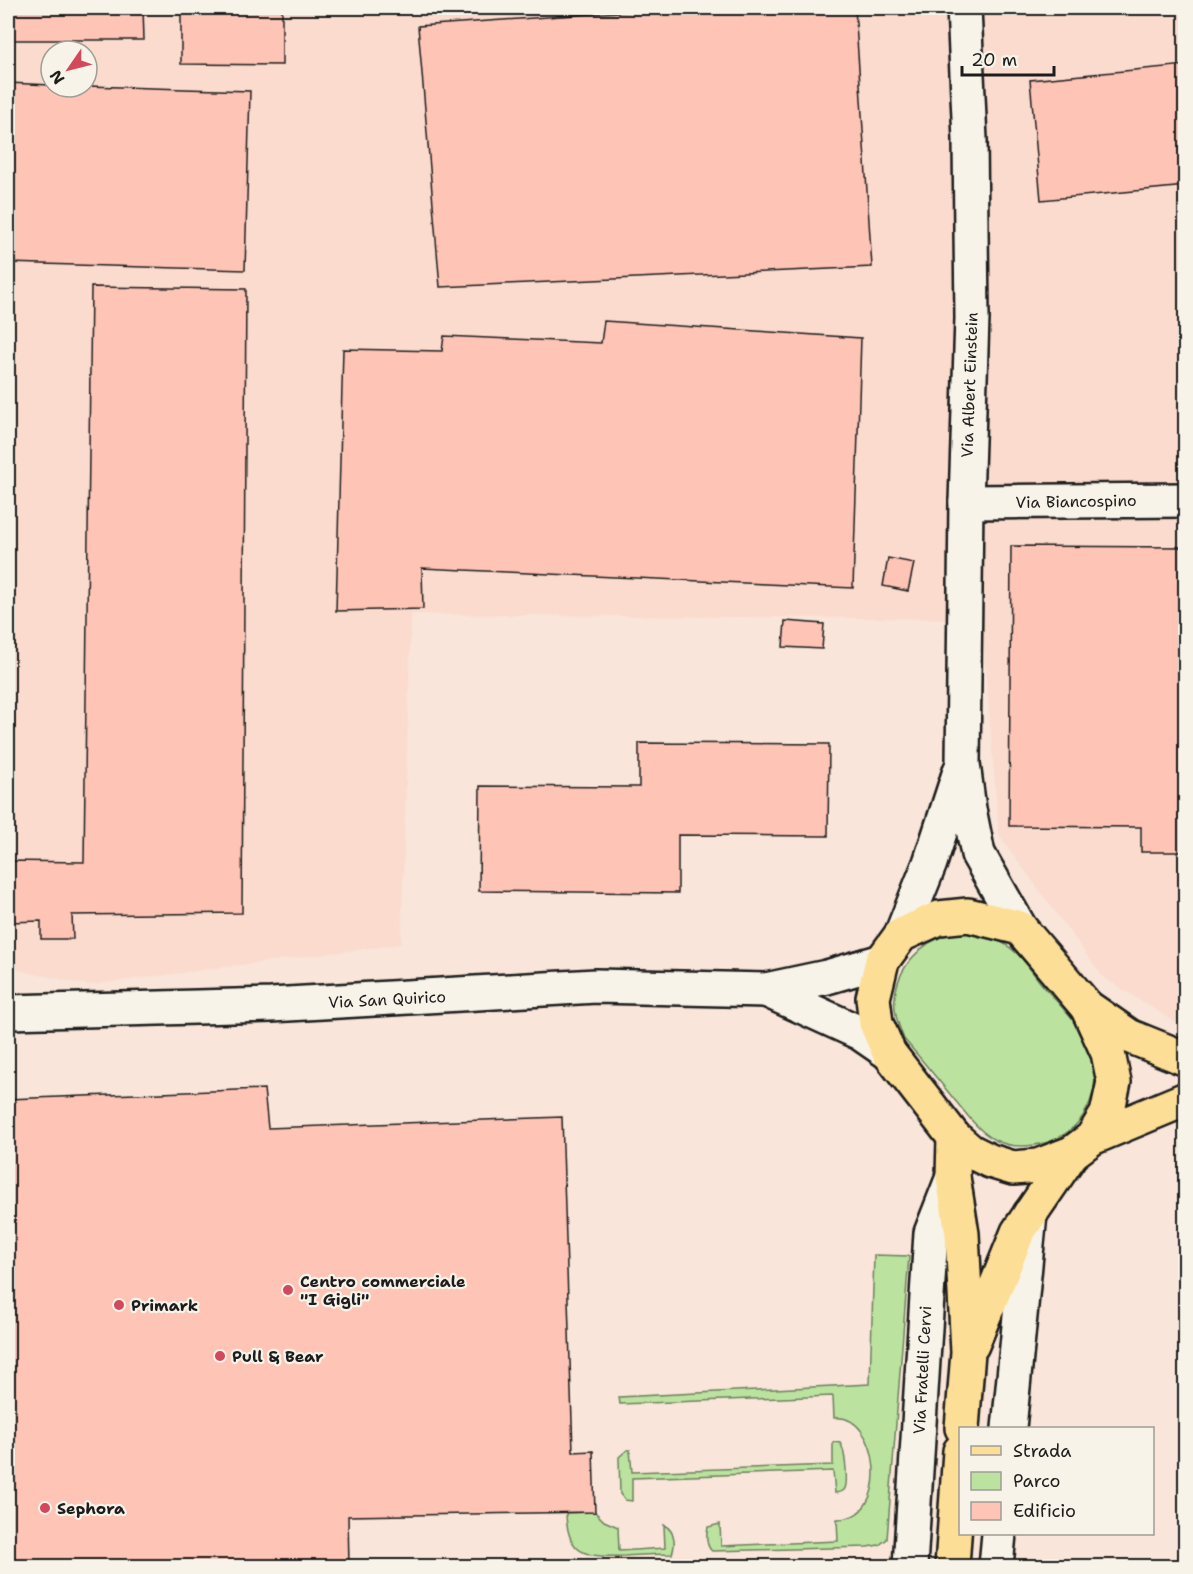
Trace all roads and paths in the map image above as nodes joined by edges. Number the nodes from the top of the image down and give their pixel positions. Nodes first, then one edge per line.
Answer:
1 (964, 8) edge
2 (1185, 500) edge
3 (966, 502) junction
4 (963, 764) junction
5 (1020, 928) junction
6 (901, 935) junction
7 (882, 962) junction
8 (766, 990) junction
9 (1088, 1006) junction
10 (8, 1012) edge
11 (889, 1053) junction
12 (1185, 1059) edge
13 (1185, 1099) edge
14 (954, 1137) junction
15 (1082, 1145) junction
16 (953, 1177) junction
17 (1030, 1214) junction
18 (968, 1352) junction
19 (962, 1427) edge
20 (1009, 1427) edge
21 (959, 1465) edge
22 (999, 1535) edge
23 (910, 1566) edge
24 (952, 1566) edge
25 (996, 1566) edge

1 - 3 street, Via Albert Einstein
2 - 3 street, Via Biancospino
3 - 4 street, Via Albert Einstein
4 - 5 street, Via Albert Einstein
4 - 6 street, Via Albert Einstein
5 - 6 main road
5 - 9 main road
6 - 7 main road, Via San Quirico
7 - 8 street, Via San Quirico
7 - 11 main road, Via San Quirico
8 - 10 street, Via San Quirico
8 - 11 street, Via San Quirico
9 - 12 main road
9 - 15 main road
11 - 14 main road, Via San Quirico
13 - 15 main road, Via San Quirico
14 - 15 main road, Via San Quirico
14 - 16 main road, Via Fratelli Cervi
15 - 17 main road, Via Fratelli Cervi
16 - 18 main road, Via Fratelli Cervi
16 - 23 street, Via Fratelli Cervi
17 - 18 main road, Via Fratelli Cervi
17 - 20 street, Via Fratelli Cervi
18 - 19 main road, Via Fratelli Cervi
21 - 24 main road
22 - 25 street

